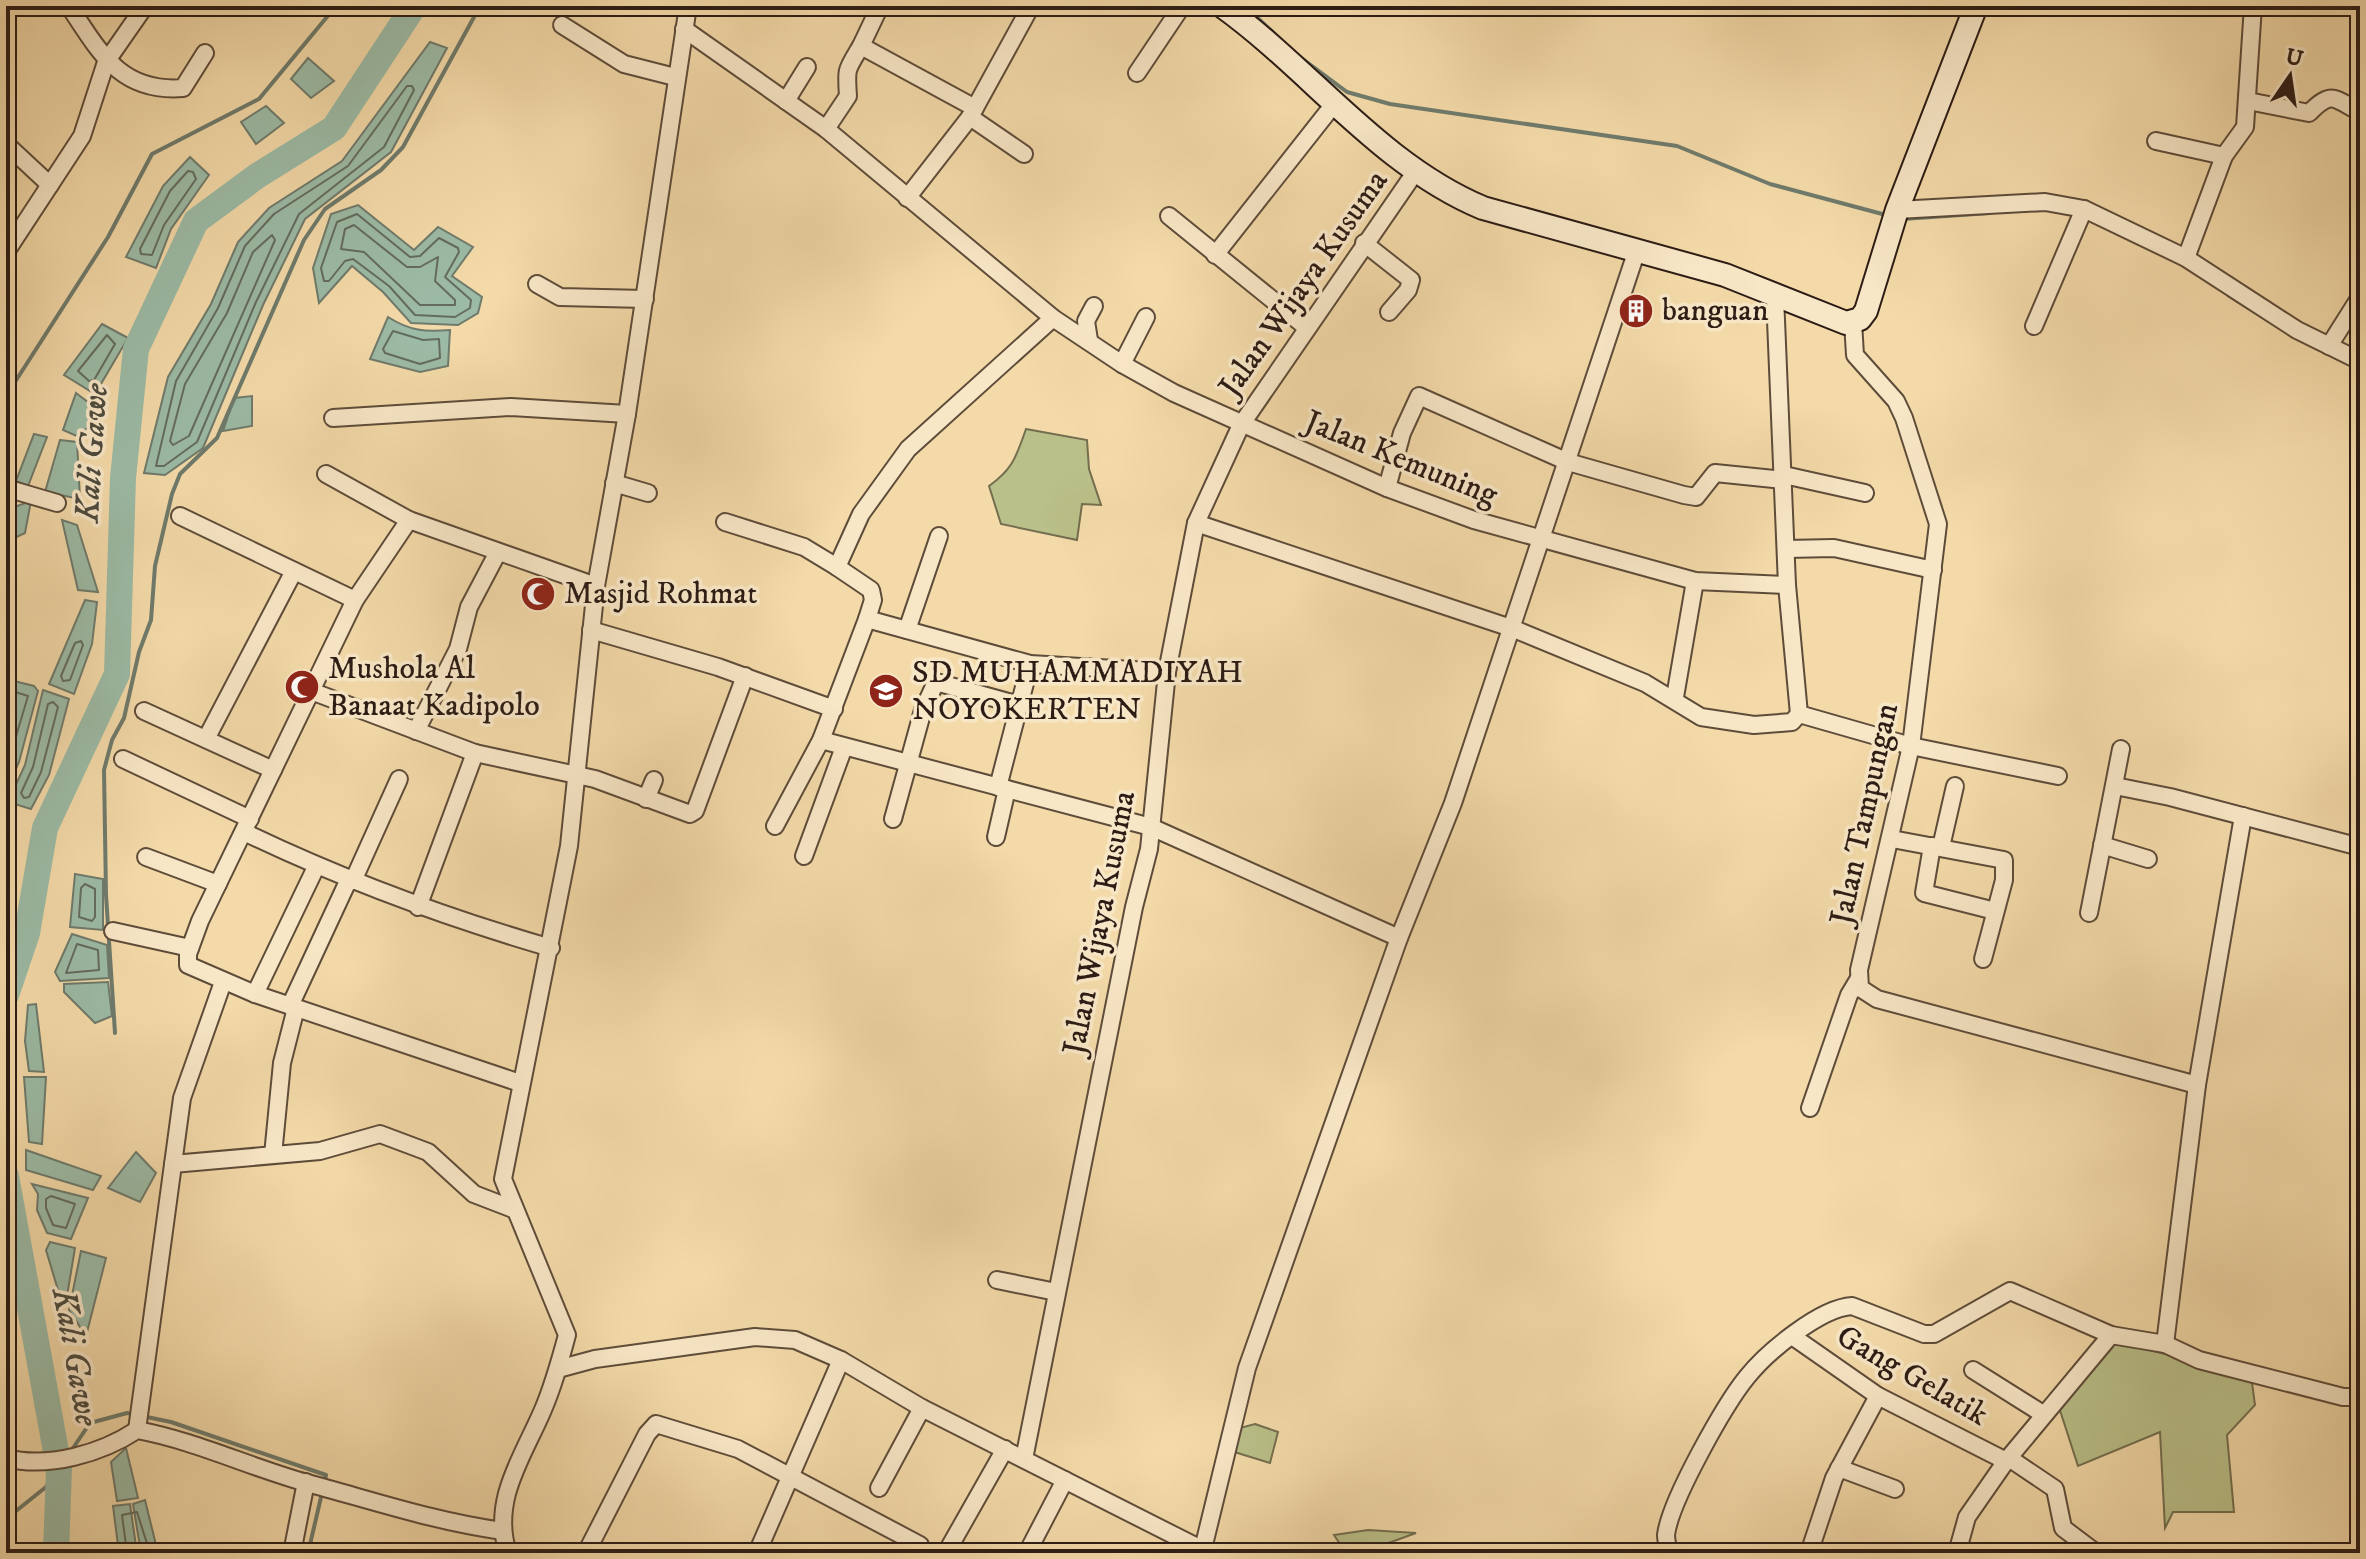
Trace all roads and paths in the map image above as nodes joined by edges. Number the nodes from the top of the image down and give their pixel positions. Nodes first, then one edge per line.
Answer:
1 (69, 6) edge
2 (145, 6) edge
3 (688, 6) edge
4 (880, 6) edge
5 (1182, 6) edge
6 (1222, 6) edge
7 (1976, 6) edge
8 (2253, 6) edge
9 (1028, 7) edge
10 (562, 25) dead end
11 (684, 29) junction
12 (861, 46) junction
13 (205, 53) dead end
14 (106, 62) junction
15 (807, 67) dead end
16 (1137, 73) dead end
17 (675, 77) junction
18 (786, 101) junction
19 (2248, 101) junction
20 (1334, 104) junction
21 (2360, 112) edge
22 (973, 113) junction
23 (826, 129) junction
24 (2156, 141) dead end
25 (6, 144) edge
26 (1024, 154) dead end
27 (2224, 156) junction
28 (1416, 171) junction
29 (50, 185) junction
30 (907, 198) junction
31 (2081, 213) junction
32 (1169, 216) dead end
33 (1895, 217) junction
34 (1364, 243) junction
35 (6, 251) edge
36 (1636, 253) junction
37 (1215, 255) junction
38 (2186, 258) junction
39 (537, 284) dead end
40 (1775, 296) junction
41 (2360, 297) edge
42 (645, 299) junction
43 (1094, 306) dead end
44 (1389, 312) dead end
45 (1146, 317) dead end
46 (1053, 318) junction
47 (1853, 322) junction
48 (2034, 326) dead end
49 (1306, 327) junction
50 (1089, 340) junction
51 (2329, 346) junction
52 (2360, 361) edge
53 (1122, 364) junction
54 (627, 414) junction
55 (333, 418) dead end
56 (1241, 425) junction
57 (1568, 462) junction
58 (326, 474) dead end
59 (1784, 477) junction
60 (614, 483) junction
61 (6, 488) edge
62 (1387, 488) junction
63 (648, 493) dead end
64 (1865, 493) dead end
65 (57, 503) dead end
66 (180, 516) dead end
67 (409, 520) junction
68 (725, 522) dead end
69 (1196, 523) junction
70 (939, 536) dead end
71 (1542, 541) junction
72 (1786, 549) junction
73 (498, 552) junction
74 (837, 567) junction
75 (1933, 570) junction
76 (294, 571) junction
77 (1695, 581) junction
78 (1787, 585) junction
79 (596, 586) junction
80 (355, 600) junction
81 (867, 619) junction
82 (1514, 629) junction
83 (591, 630) junction
84 (907, 630) junction
85 (1030, 664) junction
86 (1167, 672) junction
87 (745, 676) junction
88 (311, 691) junction
89 (1675, 697) junction
90 (1019, 705) junction
91 (834, 709) junction
92 (144, 711) dead end
93 (1799, 714) junction
94 (416, 731) junction
95 (206, 739) junction
96 (821, 740) junction
97 (1911, 746) junction
98 (844, 747) junction
99 (2121, 749) dead end
100 (475, 753) junction
101 (123, 759) dead end
102 (907, 763) junction
103 (273, 770) junction
104 (577, 775) junction
105 (2058, 776) dead end
106 (399, 779) dead end
107 (654, 780) dead end
108 (1955, 786) dead end
109 (2115, 786) junction
110 (1002, 788) junction
111 (646, 799) junction
112 (2243, 816) junction
113 (893, 819) dead end
114 (247, 826) junction
115 (775, 826) dead end
116 (1151, 827) junction
117 (996, 837) dead end
118 (1892, 839) junction
119 (2102, 845) junction
120 (1937, 847) junction
121 (2360, 847) edge
122 (804, 856) dead end
123 (146, 857) dead end
124 (2148, 859) dead end
125 (316, 867) junction
126 (351, 880) junction
127 (218, 884) junction
128 (418, 907) junction
129 (1995, 911) junction
130 (2089, 913) dead end
131 (113, 931) dead end
132 (1399, 938) junction
133 (190, 948) junction
134 (551, 948) junction
135 (1983, 959) dead end
136 (1858, 980) junction
137 (223, 982) junction
138 (255, 994) junction
139 (293, 1007) junction
140 (520, 1083) junction
141 (2197, 1085) junction
142 (1810, 1108) dead end
143 (273, 1155) junction
144 (173, 1164) junction
145 (513, 1209) junction
146 (997, 1280) dead end
147 (1056, 1292) junction
148 (567, 1335) junction
149 (2111, 1335) junction
150 (1792, 1336) junction
151 (2165, 1344) junction
152 (595, 1359) junction
153 (841, 1360) junction
154 (558, 1369) junction
155 (1973, 1370) dead end
156 (1878, 1396) junction
157 (2360, 1397) edge
158 (922, 1408) junction
159 (2043, 1414) junction
160 (138, 1427) junction
161 (1005, 1449) junction
162 (6, 1458) edge
163 (1024, 1459) junction
164 (2008, 1460) junction
165 (1839, 1468) junction
166 (790, 1477) junction
167 (1065, 1480) junction
168 (320, 1485) junction
169 (879, 1488) dead end
170 (1895, 1489) dead end
171 (503, 1531) junction
172 (922, 1550) edge
173 (1204, 1552) edge
174 (292, 1553) edge
175 (508, 1553) edge
176 (586, 1553) edge
177 (757, 1553) edge
178 (946, 1553) edge
179 (1027, 1553) edge
180 (1669, 1553) edge
181 (1809, 1553) edge
182 (1957, 1553) edge
183 (2096, 1553) edge

1 - 14 street
2 - 14 street
3 - 11 street
4 - 12 street
5 - 16 street
6 - 20 main road
7 - 33 main road
8 - 19 street
9 - 22 street
10 - 17 street
11 - 17 street
11 - 18 street, Jalan Kemuning
12 - 22 street
12 - 23 street
13 - 14 street
14 - 29 street
15 - 18 street
17 - 42 street
18 - 23 street, Jalan Kemuning
19 - 21 street
19 - 27 street
20 - 28 main road
20 - 37 street
22 - 26 street
22 - 30 street
23 - 30 street, Jalan Kemuning
24 - 27 street
25 - 29 street
27 - 38 street
28 - 34 street, Jalan Wijaya Kusuma
28 - 36 main road
29 - 35 street
30 - 46 street, Jalan Kemuning
31 - 33 street
31 - 38 street
31 - 48 street
32 - 37 street
33 - 47 main road
34 - 44 street
34 - 49 street, Jalan Wijaya Kusuma
36 - 40 main road
36 - 57 street
37 - 49 street
38 - 51 street
39 - 42 street
40 - 47 main road
40 - 59 street
41 - 51 street
42 - 54 street
43 - 50 street
45 - 53 street
46 - 50 street, Jalan Kemuning
46 - 74 street
47 - 75 street, Jalan Tampungan
49 - 56 street, Jalan Wijaya Kusuma
50 - 53 street, Jalan Kemuning
51 - 52 street
53 - 56 street, Jalan Kemuning
54 - 55 street
54 - 60 street
56 - 62 street, Jalan Kemuning
56 - 69 street, Jalan Wijaya Kusuma
57 - 59 street
57 - 62 street
57 - 71 street
58 - 67 street
59 - 64 street
59 - 72 street
60 - 63 street
60 - 79 street
61 - 65 street
62 - 71 street, Jalan Kemuning
66 - 76 street
67 - 73 street
67 - 80 street
68 - 74 street
69 - 82 street
69 - 86 street, Jalan Wijaya Kusuma
70 - 84 street
71 - 77 street, Jalan Kemuning
71 - 82 street
72 - 75 street
72 - 78 street
73 - 79 street
73 - 94 street
74 - 81 street
75 - 97 street, Jalan Tampungan
76 - 80 street
76 - 95 street
77 - 78 street, Jalan Kemuning
77 - 89 street
78 - 93 street
79 - 83 street
80 - 88 street
81 - 84 street
81 - 91 street
82 - 89 street
82 - 132 street
83 - 87 street
83 - 104 street
84 - 85 street
85 - 86 street
85 - 90 street
86 - 116 street, Jalan Wijaya Kusuma
87 - 91 street
87 - 111 street
88 - 94 street
88 - 103 street
89 - 93 street
90 - 102 street
90 - 110 street
91 - 96 street
92 - 95 street
93 - 97 street
94 - 100 street
95 - 103 street
96 - 98 street
96 - 115 street
97 - 105 street
97 - 118 street, Jalan Tampungan
98 - 102 street
98 - 122 street
99 - 109 street
100 - 104 street
100 - 128 street
101 - 114 street
102 - 110 street
102 - 113 street
103 - 114 street
104 - 111 street
104 - 134 street
106 - 126 street
107 - 111 street
108 - 120 street
109 - 112 street
109 - 119 street
110 - 116 street
110 - 117 street
112 - 121 street
112 - 141 street
114 - 125 street
114 - 127 street
116 - 132 street
116 - 147 street, Jalan Wijaya Kusuma
118 - 120 street
118 - 136 street, Jalan Tampungan
119 - 124 street
119 - 130 street
120 - 129 street
120 - 129 street
123 - 127 street
125 - 126 street
125 - 138 street
126 - 128 street
126 - 139 street
127 - 133 street
128 - 134 street
129 - 135 street
131 - 133 street
132 - 173 street
133 - 137 street
134 - 140 street
136 - 141 street
136 - 142 street, Jalan Tampungan
137 - 138 street
137 - 144 street
138 - 139 street
139 - 140 street
139 - 143 street
140 - 145 street
141 - 151 street
143 - 144 street
143 - 145 street
144 - 160 street
145 - 148 street
146 - 147 street
147 - 163 street, Jalan Wijaya Kusuma
148 - 152 street
148 - 154 street
149 - 150 street
149 - 151 street
149 - 159 street
150 - 156 street, Gang Gelatik
150 - 180 street
151 - 157 street
152 - 153 street
152 - 154 street
153 - 158 street
153 - 166 street
154 - 171 street
155 - 159 street
156 - 164 street, Gang Gelatik
156 - 165 street
158 - 161 street
158 - 169 street
159 - 164 street
160 - 162 street
160 - 168 street
161 - 163 street
161 - 178 street
163 - 167 street
164 - 182 street
164 - 183 street, Gang Gelatik
165 - 170 street
165 - 181 street
166 - 172 street
166 - 176 street
166 - 177 street
167 - 173 street
167 - 179 street
168 - 171 street
168 - 174 street
171 - 175 street

